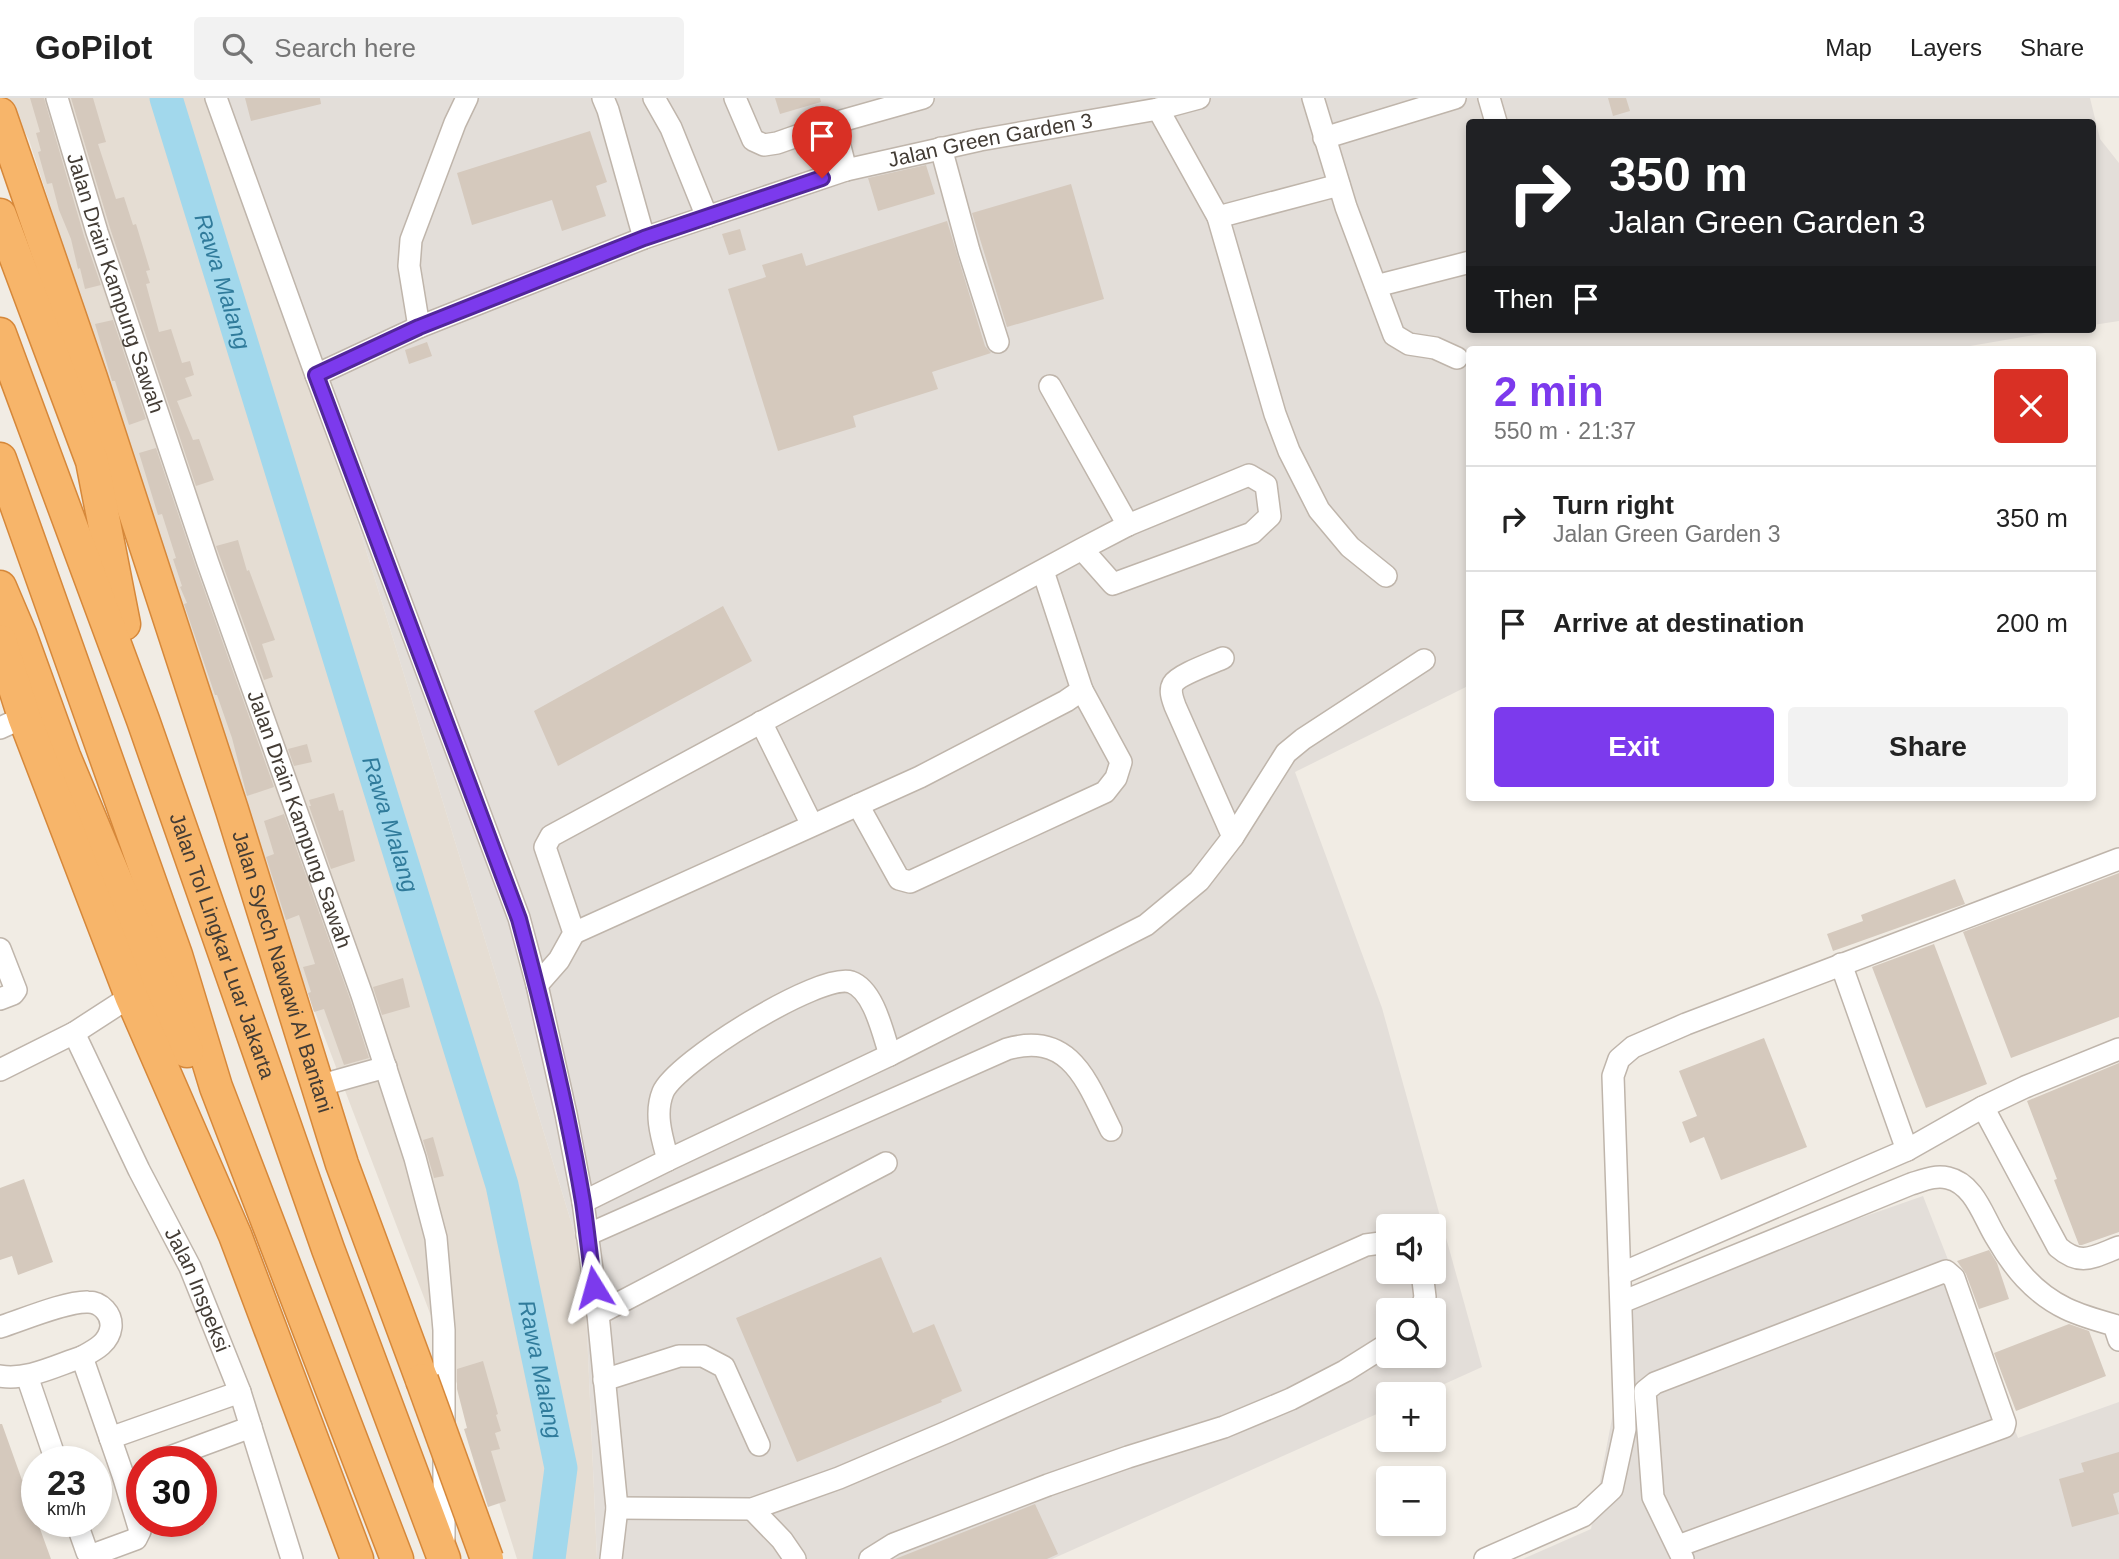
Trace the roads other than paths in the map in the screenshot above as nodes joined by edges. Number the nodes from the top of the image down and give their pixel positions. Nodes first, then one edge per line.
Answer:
1 (57, 98) edge
2 (216, 98) edge
3 (603, 98) edge
4 (654, 98) edge
5 (735, 98) edge
6 (923, 98) edge
7 (1199, 98) edge
8 (1313, 98) edge
9 (1455, 98) edge
10 (1489, 98) edge
11 (473, 99) edge
12 (1158, 109) junction
13 (0, 114) edge
14 (1495, 119) edge
15 (834, 124) junction
16 (1324, 138) junction
17 (941, 148) junction
18 (846, 170) junction
19 (1339, 185) junction
20 (0, 215) edge
21 (707, 217) junction
22 (1218, 217) junction
23 (644, 238) junction
24 (1466, 263) edge
25 (1376, 286) junction
26 (419, 327) junction
27 (0, 334) edge
28 (998, 342) dead end
29 (1457, 358) dead end
30 (316, 375) junction
31 (1050, 386) dead end
32 (0, 459) edge
33 (1128, 525) junction
34 (1082, 549) junction
35 (1043, 570) junction
36 (1386, 576) dead end
37 (0, 587) edge
38 (0, 641) edge
39 (1223, 659) dead end
40 (1424, 660) dead end
41 (1082, 690) junction
42 (143, 720) junction
43 (12, 722) edge
44 (761, 722) junction
45 (858, 805) junction
46 (812, 825) junction
47 (1233, 837) junction
48 (2119, 859) edge
49 (574, 933) junction
50 (0, 948) edge
51 (1841, 964) junction
52 (537, 985) junction
53 (131, 996) junction
54 (0, 999) edge
55 (74, 1033) junction
56 (2119, 1049) edge
57 (890, 1055) junction
58 (386, 1067) junction
59 (0, 1070) edge
60 (318, 1086) junction
61 (216, 1087) junction
62 (1983, 1107) junction
63 (1111, 1130) dead end
64 (1907, 1150) junction
65 (668, 1160) junction
66 (886, 1163) dead end
67 (583, 1202) junction
68 (587, 1235) junction
69 (1376, 1244) edge
70 (2119, 1247) edge
71 (1620, 1274) junction
72 (1622, 1302) junction
73 (598, 1314) junction
74 (0, 1327) edge
75 (2117, 1330) edge
76 (1376, 1352) edge
77 (82, 1357) junction
78 (0, 1376) edge
79 (27, 1376) junction
80 (604, 1380) junction
81 (240, 1392) junction
82 (251, 1427) junction
83 (110, 1438) junction
84 (759, 1445) dead end
85 (51, 1446) edge
86 (200, 1446) edge
87 (126, 1462) edge
88 (617, 1507) junction
89 (752, 1509) junction
90 (82, 1537) edge
91 (137, 1537) edge
92 (1681, 1553) edge
93 (292, 1559) edge
94 (357, 1559) edge
95 (397, 1559) edge
96 (444, 1559) edge
97 (488, 1559) edge
98 (611, 1559) edge
99 (795, 1559) edge
100 (870, 1559) edge
101 (1485, 1559) edge

1 - 58 street, Jalan Drain Kampung Sawah
2 - 30 street
3 - 23 street
4 - 21 street
5 - 15 street
6 - 15 street
7 - 12 street, Jalan Green Garden 3
8 - 16 street
9 - 16 street
10 - 14 street
11 - 26 street
12 - 17 street, Jalan Green Garden 3
12 - 22 street
13 - 60 highway, Jalan Syech Nawawi Al Bantani
15 - 18 street
16 - 19 street
17 - 18 street, Jalan Green Garden 3
17 - 28 street
18 - 21 street, Jalan Green Garden 3
19 - 22 street
19 - 25 street
20 - 42 highway
21 - 23 street, Jalan Green Garden 3
22 - 36 street
23 - 26 street, Jalan Green Garden 3
24 - 25 street
25 - 29 street
26 - 30 street, Jalan Green Garden 3
27 - 42 highway, Jalan Tol Lingkar Luar Jakarta
30 - 52 street
31 - 33 street
32 - 61 highway
33 - 34 street
33 - 34 street
34 - 35 street
35 - 41 street
35 - 44 street
37 - 61 highway
38 - 43 highway
39 - 47 street
40 - 47 street
41 - 45 street
41 - 45 street
42 - 96 highway, Jalan Tol Lingkar Luar Jakarta
43 - 53 highway
44 - 46 street
44 - 49 street
45 - 46 street
46 - 49 street
47 - 57 street
48 - 51 street
49 - 52 street
50 - 54 street
51 - 64 street
51 - 71 street
52 - 67 street
53 - 55 street
53 - 94 highway
55 - 59 street
55 - 81 street, Jalan Inspeksi
56 - 62 street
57 - 65 street
57 - 65 street
58 - 60 street
58 - 96 street, Jalan Drain Kampung Sawah
60 - 97 highway, Jalan Syech Nawawi Al Bantani, bridge
61 - 95 highway
62 - 64 street
62 - 70 street
63 - 68 street
64 - 71 street
65 - 67 street
66 - 73 street
67 - 68 street
68 - 73 street
69 - 89 street
71 - 72 street
72 - 75 street
72 - 101 street
73 - 80 street
74 - 77 street
76 - 100 street
77 - 79 street
77 - 83 street
78 - 79 street
79 - 85 street
80 - 84 street
80 - 88 street
81 - 82 street, Jalan Inspeksi
81 - 83 street
82 - 86 street
82 - 93 street, Jalan Inspeksi
83 - 87 street
88 - 89 street
88 - 98 street
89 - 99 street
90 - 91 street
92 - 92 street

